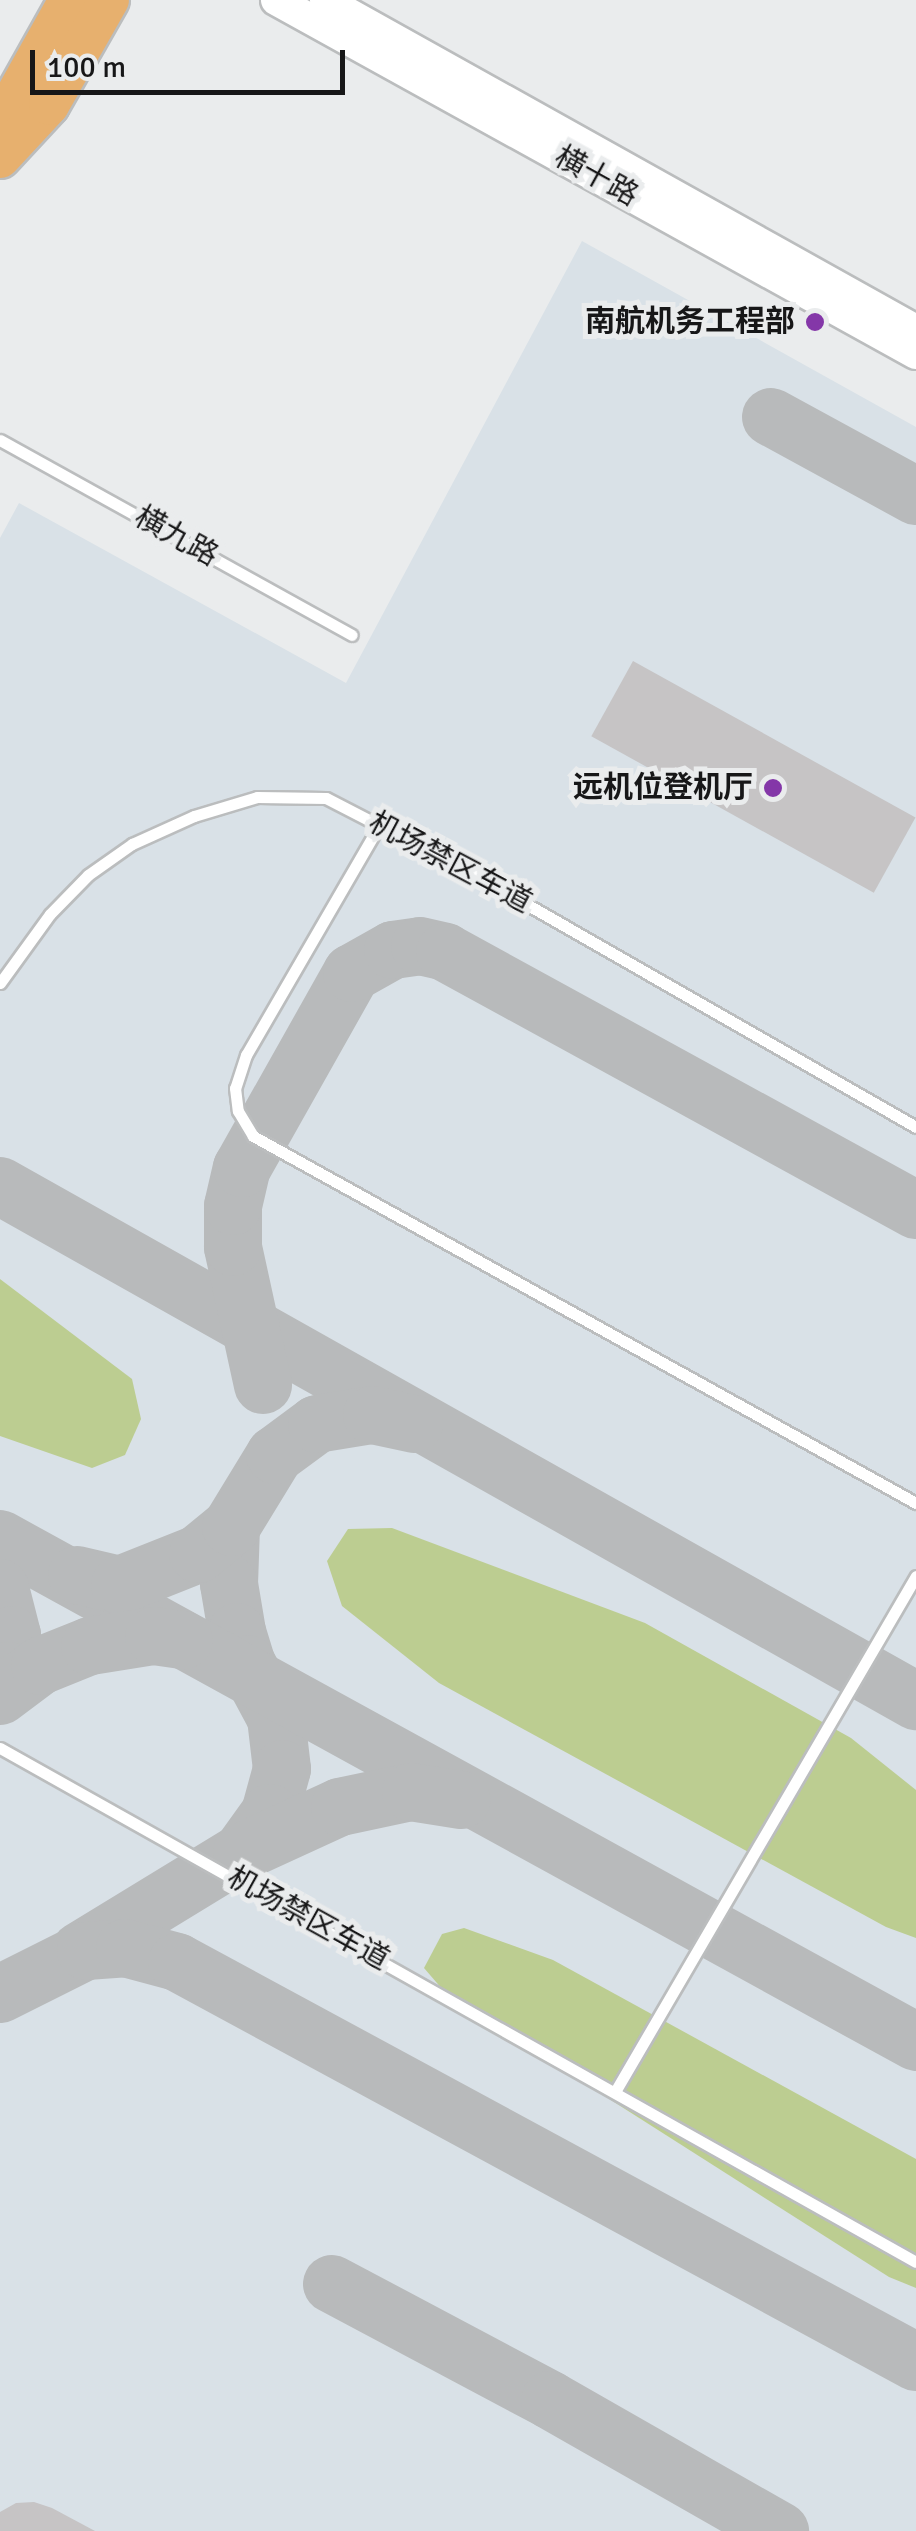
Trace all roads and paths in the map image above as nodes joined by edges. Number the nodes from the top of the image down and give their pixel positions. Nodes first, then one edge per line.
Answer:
1 (69, 0) edge
2 (109, 0) edge
3 (276, 0) edge
4 (317, 6) edge
5 (0, 123) edge
6 (0, 158) edge
7 (916, 330) edge
8 (916, 354) edge
9 (0, 440) edge
10 (352, 635) dead end
11 (380, 824) junction
12 (0, 983) edge
13 (916, 1127) edge
14 (916, 1503) edge
15 (916, 1576) edge
16 (0, 1748) edge
17 (616, 2090) junction
18 (916, 2262) edge

1 - 5 highway
2 - 6 highway
3 - 4 street, 横十路
4 - 7 street, 横十路
4 - 8 street, 横十路
9 - 10 lane, 横九路
11 - 12 lane, 机场禁区车道
11 - 13 lane, 机场禁区车道
11 - 14 lane
15 - 17 lane
16 - 17 lane, 机场禁区车道
17 - 18 lane, 机场禁区车道

